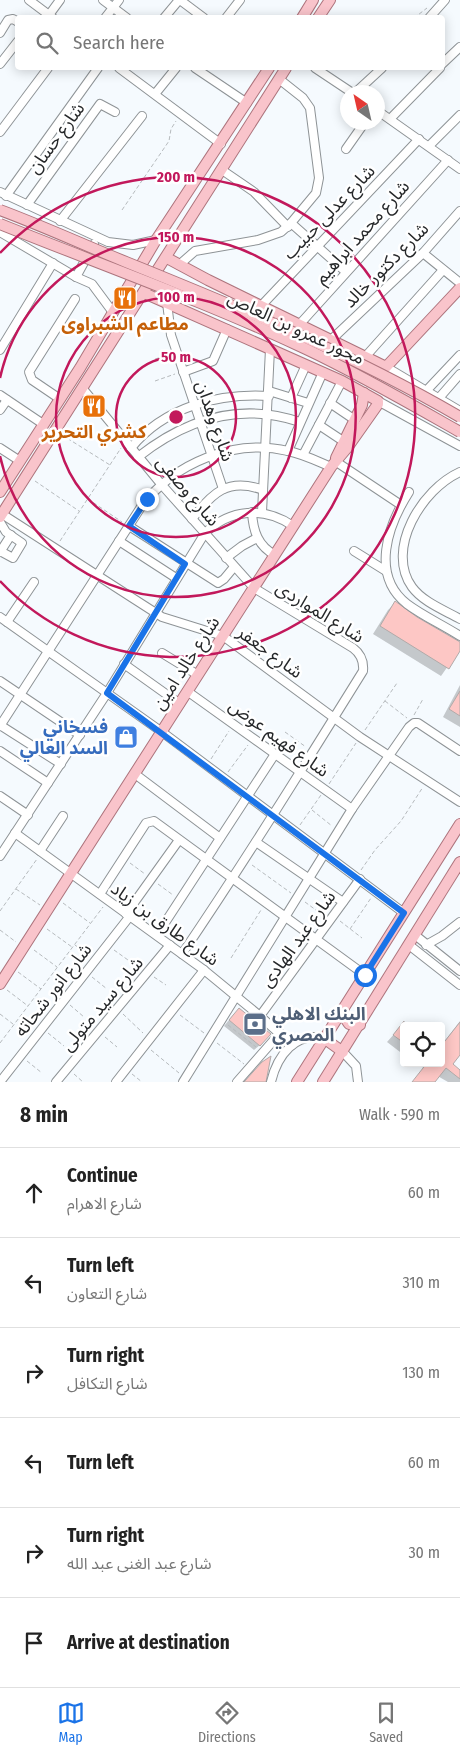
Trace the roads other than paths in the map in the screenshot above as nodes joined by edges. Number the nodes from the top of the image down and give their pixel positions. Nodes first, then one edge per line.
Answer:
1 (29, 0) edge
2 (60, 0) edge
3 (103, 0) edge
4 (119, 0) edge
5 (179, 0) edge
6 (240, 0) edge
7 (330, 0) edge
8 (445, 0) edge
9 (311, 1) edge
10 (113, 8) junction
11 (50, 15) edge
12 (52, 15) edge
13 (107, 15) edge
14 (122, 15) edge
15 (166, 15) edge
16 (200, 15) edge
17 (228, 15) edge
18 (304, 15) edge
19 (320, 15) edge
20 (432, 15) edge
21 (15, 21) edge
22 (0, 33) edge
23 (15, 45) edge
24 (460, 46) edge
25 (445, 61) edge
26 (0, 64) edge
27 (46, 70) edge
28 (96, 70) edge
29 (122, 70) edge
30 (174, 70) edge
31 (199, 70) edge
32 (269, 70) edge
33 (285, 70) edge
34 (318, 70) edge
35 (380, 70) edge
36 (438, 70) edge
37 (279, 79) junction
38 (340, 85) edge
39 (364, 85) edge
40 (155, 94) junction
41 (247, 104) junction
42 (115, 112) dead end
43 (460, 115) edge
44 (142, 116) dead end
45 (385, 116) edge
46 (390, 119) junction
47 (359, 130) edge
48 (0, 132) edge
49 (419, 139) junction
50 (221, 144) junction
51 (429, 146) junction
52 (346, 149) dead end
53 (448, 160) junction
54 (460, 168) edge
55 (222, 170) junction
56 (3, 194) edge
57 (27, 205) junction
58 (0, 210) edge
59 (460, 210) edge
60 (60, 221) junction
61 (290, 225) junction
62 (1, 231) edge
63 (97, 238) junction
64 (156, 240) junction
65 (317, 246) junction
66 (423, 253) junction
67 (167, 258) junction
68 (53, 263) junction
69 (179, 265) junction
70 (443, 270) junction
71 (346, 272) junction
72 (76, 277) junction
73 (208, 280) junction
74 (460, 283) edge
75 (460, 288) edge
76 (144, 293) junction
77 (75, 299) dead end
78 (167, 303) junction
79 (261, 306) junction
80 (112, 310) junction
81 (195, 314) junction
82 (299, 325) junction
83 (226, 329) junction
84 (331, 340) junction
85 (270, 349) junction
86 (0, 350) edge
87 (460, 355) edge
88 (365, 357) junction
89 (306, 364) junction
90 (386, 367) junction
91 (80, 368) junction
92 (183, 372) junction
93 (323, 372) junction
94 (460, 374) edge
95 (92, 375) junction
96 (342, 381) junction
97 (70, 383) junction
98 (82, 389) junction
99 (427, 390) junction
100 (269, 393) junction
101 (364, 393) junction
102 (4, 397) edge
103 (291, 398) junction
104 (439, 398) junction
105 (60, 399) junction
106 (378, 401) junction
107 (308, 403) junction
108 (330, 403) junction
109 (194, 406) junction
110 (0, 410) edge
111 (460, 411) edge
112 (268, 414) junction
113 (460, 418) edge
114 (355, 420) junction
115 (199, 421) junction
116 (300, 422) junction
117 (43, 424) junction
118 (318, 425) junction
119 (460, 432) edge
120 (343, 441) junction
121 (460, 446) edge
122 (266, 447) junction
123 (0, 448) edge
124 (131, 448) junction
125 (288, 451) junction
126 (303, 455) junction
127 (210, 456) junction
128 (138, 457) junction
129 (20, 461) junction
130 (333, 464) junction
131 (460, 472) edge
132 (161, 484) junction
133 (223, 489) junction
134 (263, 490) junction
135 (0, 492) edge
136 (409, 492) dead end
137 (401, 505) junction
138 (252, 512) junction
139 (262, 512) junction
140 (1, 518) edge
141 (192, 519) junction
142 (129, 526) junction
143 (293, 526) junction
144 (205, 533) junction
145 (11, 535) junction
146 (257, 538) junction
147 (119, 542) junction
148 (0, 551) edge
149 (354, 552) dead end
150 (275, 555) junction
151 (226, 558) junction
152 (185, 564) junction
153 (234, 567) junction
154 (386, 571) junction
155 (97, 575) junction
156 (176, 578) junction
157 (34, 582) dead end
158 (411, 586) junction
159 (254, 588) junction
160 (397, 594) junction
161 (440, 608) junction
162 (156, 613) junction
163 (0, 617) edge
164 (460, 619) edge
165 (433, 620) junction
166 (8, 622) junction
167 (223, 636) junction
168 (460, 636) edge
169 (48, 651) junction
170 (162, 653) dead end
171 (124, 664) junction
172 (198, 675) junction
173 (0, 681) edge
174 (188, 691) junction
175 (107, 693) junction
176 (20, 694) junction
177 (180, 704) junction
178 (334, 718) junction
179 (0, 725) edge
180 (162, 732) junction
181 (80, 735) junction
182 (0, 751) edge
183 (460, 751) edge
184 (275, 754) junction
185 (389, 756) junction
186 (61, 764) junction
187 (300, 772) junction
188 (135, 774) junction
189 (48, 783) junction
190 (0, 796) edge
191 (248, 796) junction
192 (460, 802) edge
193 (352, 809) junction
194 (28, 815) junction
195 (273, 815) junction
196 (63, 816) dead end
197 (460, 824) edge
198 (15, 833) junction
199 (220, 838) junction
200 (179, 840) junction
201 (256, 842) junction
202 (1, 852) edge
203 (41, 852) junction
204 (325, 854) junction
205 (206, 859) junction
206 (460, 862) edge
207 (72, 874) junction
208 (358, 878) junction
209 (233, 879) junction
210 (309, 879) junction
211 (100, 894) junction
212 (343, 902) junction
213 (404, 913) junction
214 (128, 915) junction
215 (285, 918) junction
216 (460, 922) edge
217 (157, 935) junction
218 (415, 935) junction
219 (315, 940) junction
220 (170, 945) junction
221 (409, 945) junction
222 (426, 945) junction
223 (182, 954) junction
224 (204, 970) junction
225 (460, 971) edge
226 (365, 975) junction
227 (460, 985) edge
228 (4, 987) edge
229 (236, 996) junction
230 (341, 1012) junction
231 (260, 1016) junction
232 (360, 1025) junction
233 (280, 1033) junction
234 (325, 1039) junction
235 (292, 1045) junction
236 (343, 1052) junction
237 (184, 1080) edge
238 (0, 1082) edge
239 (56, 1082) edge
240 (116, 1082) edge
241 (237, 1082) edge
242 (271, 1082) edge
243 (297, 1082) edge
244 (323, 1082) edge
245 (358, 1082) edge

1 - 11 street
2 - 12 street
3 - 10 street
4 - 10 street
5 - 15 street
5 - 16 street
6 - 17 street
7 - 19 main road
8 - 20 street
9 - 18 main road
10 - 13 street
10 - 14 street
21 - 22 street
23 - 26 street
24 - 25 street
27 - 48 street
28 - 56 street
29 - 40 street
30 - 40 street
31 - 41 street
32 - 41 main road
33 - 37 main road
34 - 38 street
35 - 39 street
36 - 46 street
37 - 55 main road
37 - 61 street
40 - 50 street
41 - 50 main road
42 - 57 street, شارع حسان
43 - 51 street
44 - 60 street
45 - 46 street
46 - 49 street
47 - 52 street
49 - 51 street
49 - 65 street, شارع عدلى حبيب
50 - 64 main road
51 - 53 street
53 - 54 street
53 - 71 street, شارع محمد ابراهيم
55 - 61 street
55 - 67 main road
56 - 57 street
57 - 60 street
58 - 113 main road, محور عمرو بن العاص, bridge
59 - 66 street, شارع دكتور خالد
60 - 63 street
61 - 65 street
61 - 69 street
62 - 68 street
62 - 119 main road, محور عمرو بن العاص, bridge
63 - 64 street
63 - 72 street
64 - 80 main road
65 - 71 street
65 - 79 street, شارع عدلى حبيب
66 - 70 street
66 - 84 street, شارع دكتور خالد
67 - 69 main road
67 - 76 main road
68 - 72 street
68 - 86 street
69 - 73 main road
70 - 74 street
70 - 88 street
71 - 82 street, شارع محمد ابراهيم
72 - 80 street
73 - 79 main road
73 - 81 main road
75 - 90 main road
76 - 78 main road
76 - 95 main road
77 - 105 street
78 - 81 main road
78 - 92 street, شارع وهدان
79 - 82 main road
80 - 91 main road
81 - 83 main road
82 - 84 main road
83 - 85 main road
83 - 92 street
84 - 88 main road
85 - 89 main road
85 - 100 street
87 - 99 street
88 - 90 main road
89 - 93 main road
89 - 103 street
90 - 99 street
91 - 95 main road
91 - 97 main road
92 - 109 street, شارع وهدان
93 - 96 main road
93 - 107 street
94 - 104 street
95 - 98 main road
96 - 101 main road
96 - 108 street
97 - 98 main road
97 - 105 main road
98 - 124 street, شارع وصفى
98 - 140 main road
99 - 104 street
100 - 103 street
100 - 109 street
100 - 112 street
101 - 106 main road
101 - 114 main road, شارع خالد امين
102 - 110 street
102 - 117 street
103 - 107 street
104 - 111 street
105 - 117 main road
106 - 121 street
106 - 130 main road, شارع خالد امين
107 - 116 street
108 - 114 street
108 - 118 street
109 - 115 street, شارع وهدان
109 - 124 street
112 - 115 street
112 - 116 street
112 - 122 street
114 - 120 main road, شارع خالد امين
115 - 127 street, شارع وهدان
115 - 128 street
116 - 125 street
117 - 129 main road
118 - 120 street
118 - 126 street
120 - 130 main road, شارع خالد امين
122 - 125 street
122 - 127 street
122 - 134 street
123 - 129 street
124 - 128 street, شارع وصفى
125 - 126 street
126 - 130 street
127 - 132 street
127 - 133 street, شارع وهدان
128 - 132 street, شارع وصفى
129 - 135 main road
130 - 137 street
130 - 143 main road, شارع خالد امين
131 - 158 street
132 - 141 street, شارع وصفى
132 - 142 street
133 - 134 street
133 - 141 street
134 - 139 street
136 - 137 street
137 - 154 street
138 - 139 street
138 - 144 street
138 - 146 street
139 - 143 street
140 - 145 street
140 - 155 street, شارع جعفر
141 - 144 street, شارع وصفى
142 - 147 street
142 - 152 street
143 - 150 main road, شارع خالد امين
144 - 151 street, شارع وصفى
144 - 152 street
145 - 148 street
145 - 148 street
146 - 150 street
146 - 151 street
147 - 155 street
147 - 156 street
149 - 154 street
150 - 159 main road, شارع خالد امين
151 - 153 street, شارع وصفى
152 - 153 street
152 - 156 street
153 - 159 street, شارع وصفى
154 - 160 street
155 - 162 street, شارع جعفر
155 - 169 street
156 - 162 street
157 - 166 street
158 - 160 street
158 - 161 street
159 - 167 main road, شارع خالد امين
159 - 178 street, شارع المواردى
160 - 165 street
161 - 164 street
161 - 165 street
162 - 167 street, شارع جعفر
162 - 171 street
163 - 166 street
165 - 168 street
166 - 169 street
167 - 172 main road, شارع خالد امين
167 - 178 street, شارع جعفر
169 - 175 street
169 - 176 street
170 - 172 street
171 - 175 street
171 - 177 street
172 - 174 main road, شارع خالد امين
173 - 176 street
174 - 177 main road, شارع خالد امين
174 - 184 street, شارع فهيم عوض
175 - 180 street
175 - 181 street
176 - 179 street
176 - 181 street
177 - 180 main road, شارع خالد امين
178 - 185 street, شارع جعفر
178 - 187 street, شارع المواردى
179 - 186 street
180 - 188 main road, شارع خالد امين
180 - 191 street
181 - 186 street
182 - 189 street
183 - 185 street
184 - 187 street, شارع فهيم عوض
184 - 191 street
185 - 192 street, شارع جعفر
185 - 193 street
186 - 189 street
187 - 193 street, شارع فهيم عوض
187 - 195 street, شارع المواردى
188 - 199 street
188 - 207 main road, شارع خالد امين
189 - 194 street
190 - 194 street
191 - 195 street
191 - 199 street
193 - 204 street
194 - 198 street
195 - 201 street, شارع المواردى
195 - 204 street
196 - 203 street
197 - 213 main road
198 - 202 street
198 - 203 street, شارع طارق بن زياد
199 - 205 street
200 - 205 street
200 - 211 street
200 - 214 street, شارع انور شحاته
201 - 209 street, شارع المواردى
201 - 210 street
203 - 207 street, شارع طارق بن زياد
204 - 208 street
204 - 210 street
205 - 209 street
205 - 217 street
206 - 218 main road
207 - 211 street, شارع طارق بن زياد
207 - 228 main road, شارع خالد امين
208 - 212 street, شارع عبد الهادى
208 - 213 street
209 - 215 street
209 - 223 street, شارع المواردى
210 - 212 street
210 - 215 street
211 - 214 street, شارع طارق بن زياد
212 - 219 street, شارع عبد الهادى
213 - 226 main road
214 - 217 street, شارع طارق بن زياد
214 - 238 street, شارع انور شحاته
215 - 219 street
215 - 229 street
216 - 222 street
217 - 220 street, شارع طارق بن زياد
218 - 221 main road
218 - 222 street
219 - 226 street
219 - 231 street, شارع عبد الهادى
220 - 223 street, شارع طارق بن زياد
220 - 239 street, شارع سيد متولى
221 - 227 street
221 - 232 main road
222 - 225 street
223 - 224 street, شارع طارق بن زياد
224 - 229 street, شارع طارق بن زياد
224 - 240 street
226 - 230 main road
229 - 231 street, شارع طارق بن زياد
229 - 237 street
230 - 232 main road
230 - 234 main road
231 - 233 street, شارع طارق بن زياد
232 - 236 main road
233 - 235 street, شارع طارق بن زياد
233 - 241 street
234 - 235 street
234 - 236 main road
234 - 243 main road
235 - 242 street
236 - 244 main road
236 - 245 street

